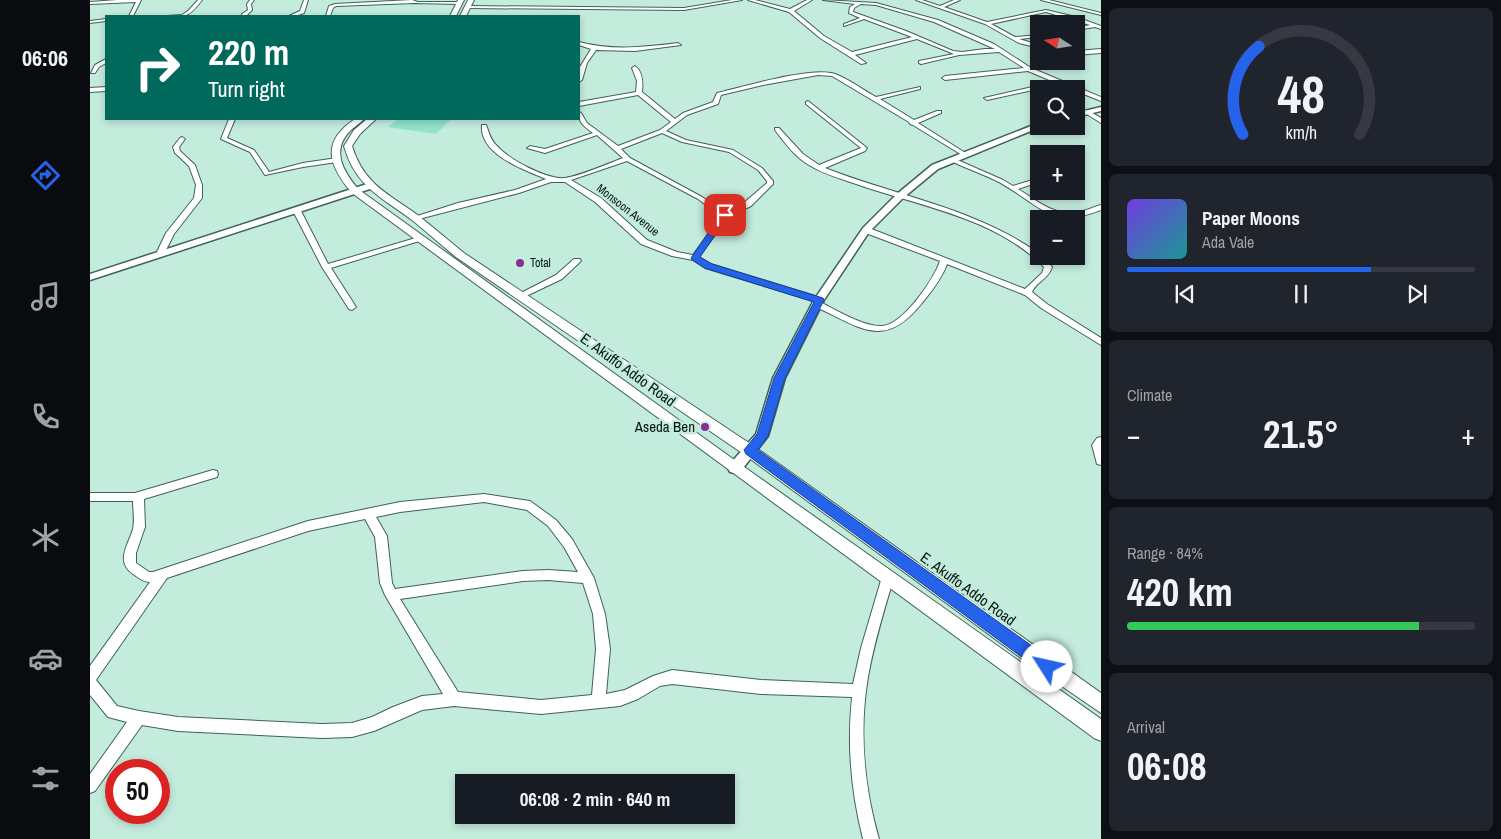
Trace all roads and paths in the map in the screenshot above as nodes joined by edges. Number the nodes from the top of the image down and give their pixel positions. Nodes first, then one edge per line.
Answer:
1 (139, 0) edge
2 (200, 0) edge
3 (252, 0) edge
4 (306, 0) edge
5 (625, 0) edge
6 (740, 0) edge
7 (750, 0) edge
8 (810, 0) edge
9 (825, 0) edge
10 (918, 0) edge
11 (958, 0) edge
12 (1043, 0) edge
13 (414, 1) edge
14 (460, 1) edge
15 (90, 3) edge
16 (470, 3) edge
17 (860, 3) junction
18 (941, 7) junction
19 (627, 9) junction
20 (791, 11) junction
21 (1101, 14) edge
22 (129, 15) edge
23 (184, 15) edge
24 (244, 15) edge
25 (293, 15) edge
26 (328, 15) edge
27 (454, 15) edge
28 (464, 15) edge
29 (863, 18) junction
30 (105, 20) edge
31 (90, 22) edge
32 (987, 23) junction
33 (846, 25) dead end
34 (1098, 27) edge
35 (1085, 28) edge
36 (1030, 37) edge
37 (916, 38) junction
38 (1014, 38) junction
39 (580, 44) edge
40 (1030, 44) edge
41 (678, 45) dead end
42 (595, 48) junction
43 (1000, 51) junction
44 (1101, 52) edge
45 (1085, 53) edge
46 (852, 54) junction
47 (958, 54) junction
48 (90, 60) edge
49 (105, 61) edge
50 (105, 62) edge
51 (921, 62) dead end
52 (863, 63) dead end
53 (635, 68) dead end
54 (1030, 69) joint
55 (1032, 70) edge
56 (93, 72) dead end
57 (580, 76) edge
58 (945, 78) dead end
59 (1056, 80) edge
60 (105, 88) edge
61 (918, 88) dead end
62 (1030, 89) edge
63 (90, 90) edge
64 (1085, 92) edge
65 (639, 93) junction
66 (987, 98) dead end
67 (874, 99) junction
68 (1101, 99) edge
69 (808, 103) dead end
70 (580, 104) edge
71 (1101, 109) edge
72 (939, 112) dead end
73 (1087, 112) joint
74 (580, 116) edge
75 (232, 120) edge
76 (359, 120) edge
77 (371, 120) edge
78 (674, 121) junction
79 (1101, 121) edge
80 (912, 122) junction
81 (484, 126) dead end
82 (778, 129) dead end
83 (1030, 129) edge
84 (662, 132) junction
85 (598, 133) junction
86 (182, 139) dead end
87 (530, 148) dead end
88 (616, 148) junction
89 (964, 154) junction
90 (628, 159) junction
91 (951, 159) junction
92 (336, 160) junction
93 (819, 168) junction
94 (553, 180) junction
95 (566, 180) junction
96 (1030, 183) edge
97 (370, 186) junction
98 (1012, 188) junction
99 (355, 191) junction
100 (900, 196) junction
101 (1101, 207) edge
102 (297, 211) junction
103 (725, 215) junction
104 (415, 218) junction
105 (866, 230) junction
106 (422, 239) junction
107 (160, 254) junction
108 (695, 258) junction
109 (944, 260) junction
110 (577, 261) dead end
111 (326, 267) junction
112 (90, 277) edge
113 (1028, 293) junction
114 (521, 295) junction
115 (818, 302) junction
116 (352, 307) dead end
117 (1101, 342) edge
118 (1101, 441) edge
119 (750, 450) junction
120 (1101, 461) edge
121 (735, 468) junction
122 (213, 474) dead end
123 (90, 497) edge
124 (134, 497) junction
125 (368, 514) junction
126 (902, 561) junction
127 (162, 576) junction
128 (888, 577) junction
129 (588, 578) junction
130 (391, 595) junction
131 (90, 678) edge
132 (90, 684) edge
133 (859, 691) junction
134 (454, 699) junction
135 (598, 701) junction
136 (1101, 704) edge
137 (139, 718) junction
138 (1101, 731) edge
139 (90, 786) edge
140 (871, 839) edge

1 - 15 street
1 - 22 street
2 - 23 street
3 - 24 street
4 - 25 street
5 - 19 street
6 - 19 street
7 - 20 street
8 - 20 street
9 - 17 street
10 - 18 street
11 - 18 street
12 - 21 street
13 - 14 street
13 - 26 street
14 - 27 main road
16 - 19 street
16 - 28 main road
17 - 29 street
17 - 43 street
18 - 32 street
20 - 46 street
29 - 33 street
29 - 37 street
30 - 31 street
32 - 34 street
32 - 38 street
34 - 35 street
36 - 38 street
37 - 46 street
37 - 47 street
38 - 40 street
39 - 42 street
41 - 42 street
42 - 57 street
43 - 47 street
43 - 54 street
44 - 45 street
46 - 52 street
47 - 51 street
48 - 49 street
50 - 56 street
53 - 65 street
54 - 58 street
55 - 59 street
60 - 63 street
61 - 67 street
62 - 66 street
64 - 68 street
65 - 70 street
65 - 78 street
67 - 78 street
67 - 80 street
69 - 93 street
71 - 73 street
72 - 80 street
73 - 79 street
74 - 85 street
75 - 92 street
76 - 92 main road
77 - 97 main road, E. Akuffo Addo Road
78 - 84 street
80 - 89 street
81 - 94 street
82 - 93 street
83 - 89 street
84 - 88 street
84 - 103 street
85 - 87 street
85 - 88 street
86 - 107 street
88 - 90 street
89 - 91 street
90 - 95 street, Monsoon Avenue
90 - 103 street
91 - 98 street
91 - 100 street
92 - 99 main road, E. Akuffo Addo Road
93 - 100 street
94 - 95 street
94 - 104 street
95 - 108 street, Monsoon Avenue
96 - 98 street
97 - 99 street
97 - 104 main road, E. Akuffo Addo Road
98 - 101 street
99 - 102 street
99 - 106 main road, E. Akuffo Addo Road
100 - 105 street
100 - 113 street
102 - 107 street
102 - 111 street
103 - 108 street
104 - 114 main road, E. Akuffo Addo Road
105 - 109 street
105 - 115 street
106 - 111 street
106 - 121 main road, E. Akuffo Addo Road
107 - 112 street
108 - 115 street, Monsoon Avenue
109 - 113 street
109 - 115 street, Monsoon Avenue
110 - 114 street
111 - 116 street
113 - 117 street
114 - 119 main road, E. Akuffo Addo Road
115 - 119 street
118 - 120 street
119 - 121 street
119 - 126 main road, E. Akuffo Addo Road
121 - 128 main road, E. Akuffo Addo Road
122 - 124 street
123 - 124 street
124 - 127 street
125 - 127 street
125 - 129 street
125 - 130 street
126 - 128 main road
126 - 136 main road, E. Akuffo Addo Road
127 - 131 street
128 - 133 street
128 - 138 main road, E. Akuffo Addo Road
129 - 130 street
129 - 135 street
130 - 134 street
132 - 137 street
133 - 135 street
133 - 140 street
134 - 135 street
134 - 137 street
137 - 139 street

